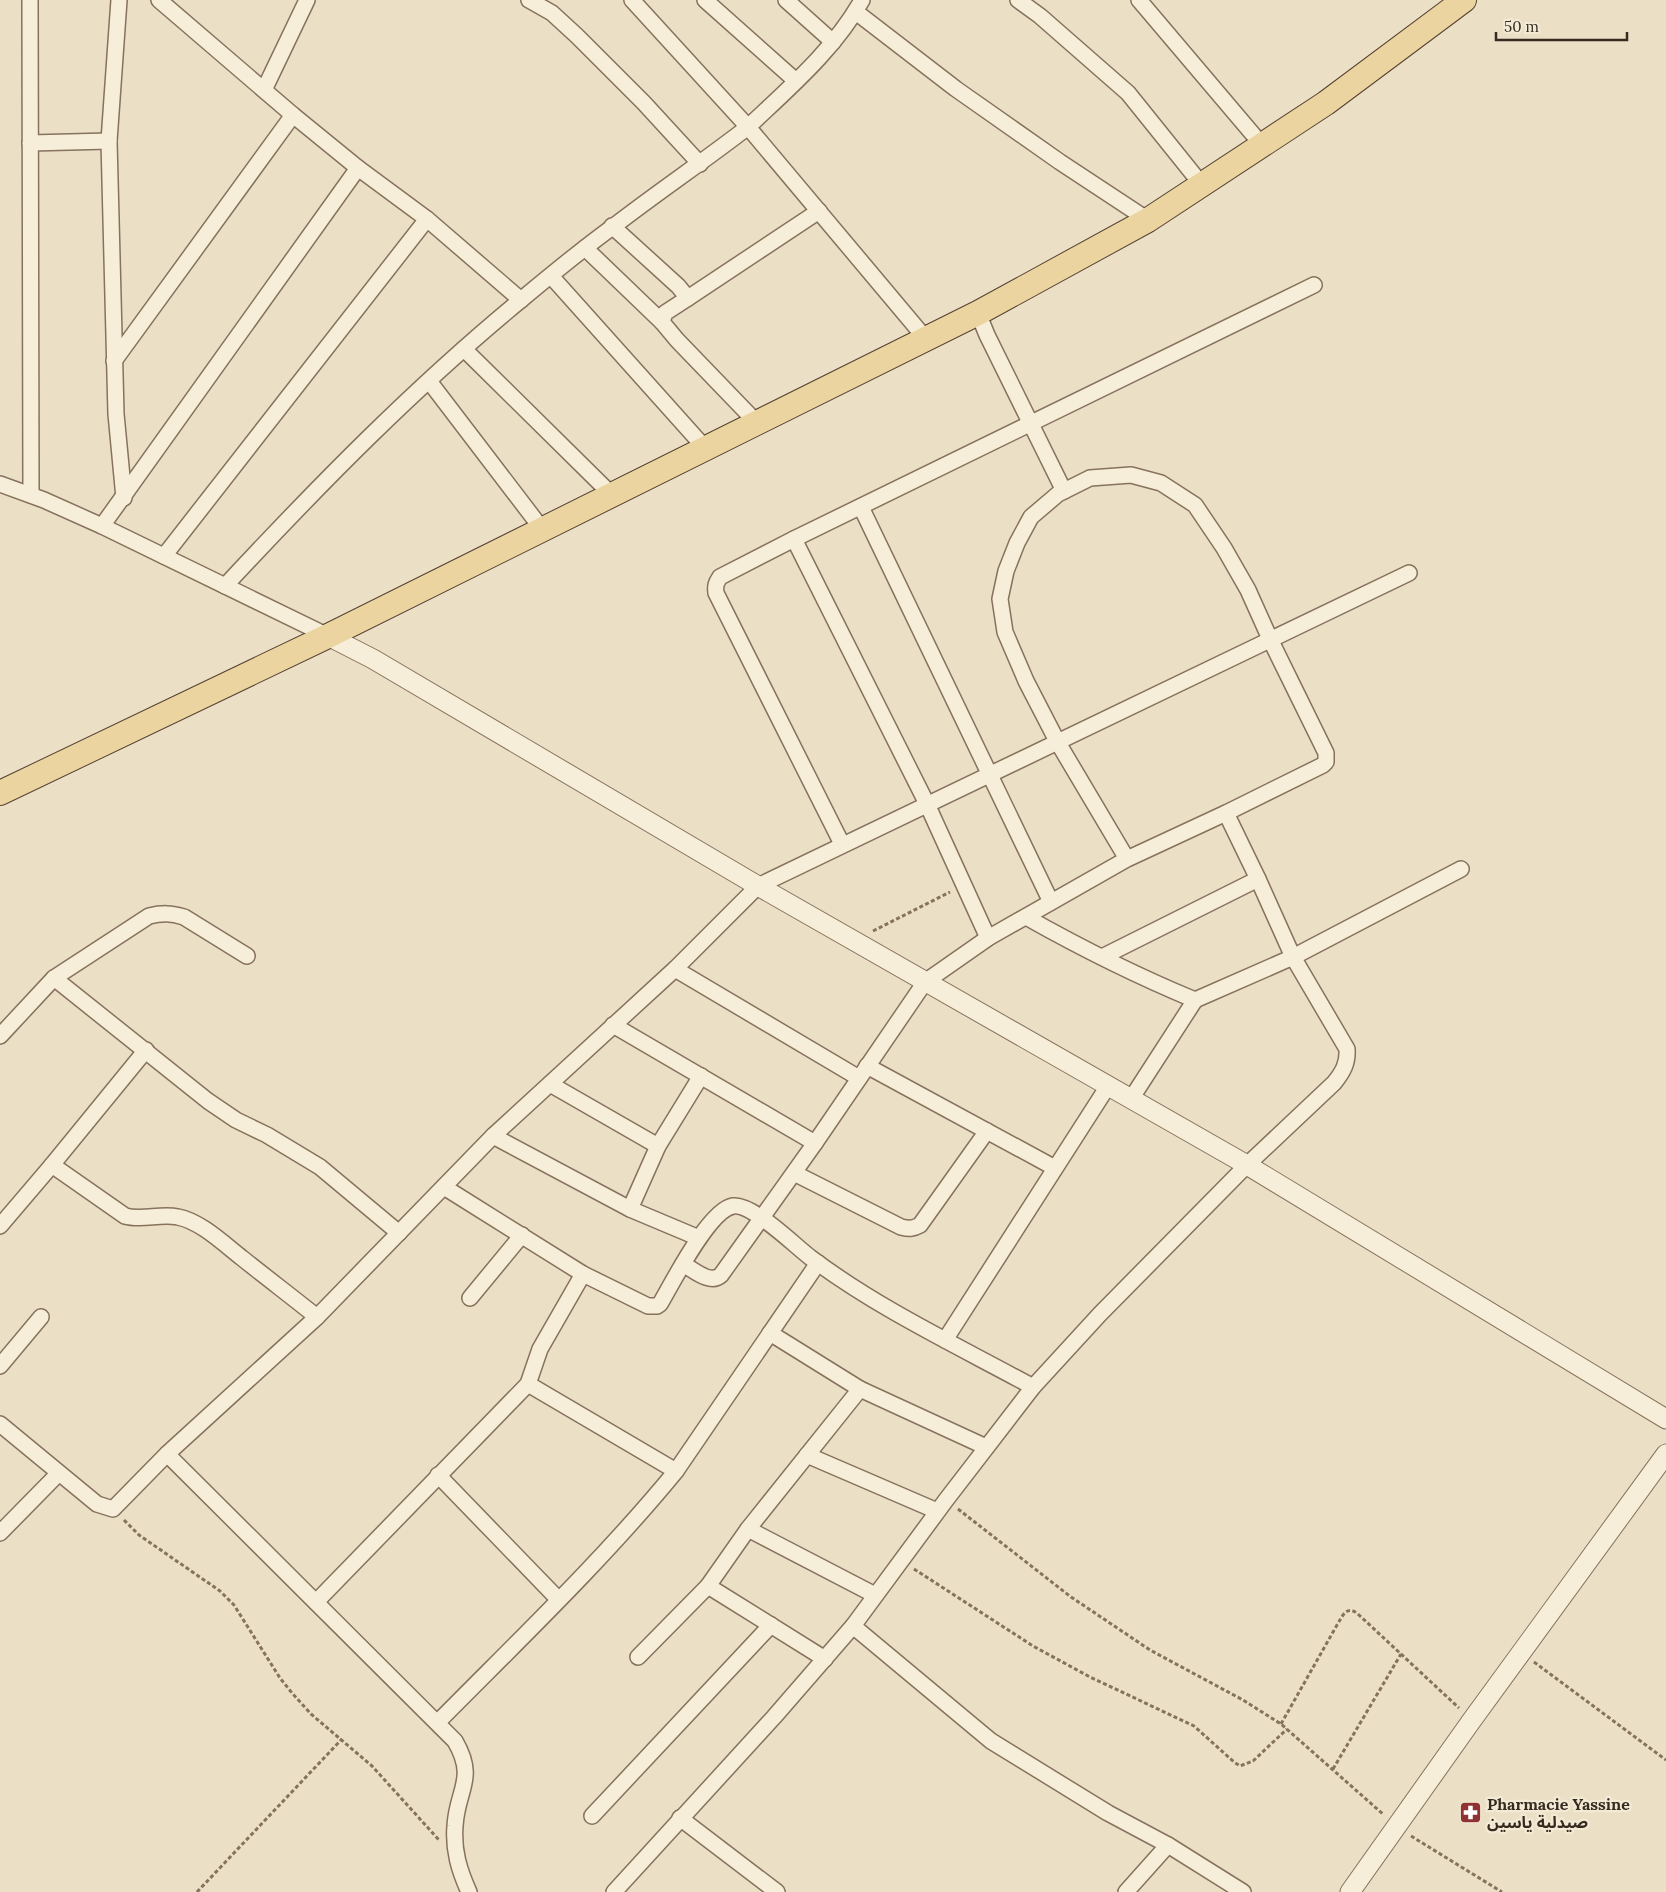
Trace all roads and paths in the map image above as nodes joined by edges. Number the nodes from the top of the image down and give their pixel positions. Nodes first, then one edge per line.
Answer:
1 (30, 0) edge
2 (119, 0) edge
3 (159, 0) edge
4 (307, 0) edge
5 (529, 0) edge
6 (632, 0) edge
7 (705, 0) edge
8 (786, 0) edge
9 (1018, 0) edge
10 (1138, 0) edge
11 (1464, 0) edge
12 (859, 6) edge
13 (833, 42) junction
14 (796, 81) junction
15 (264, 90) junction
16 (293, 115) junction
17 (748, 127) junction
18 (109, 141) junction
19 (30, 143) junction
20 (1262, 145) junction
21 (700, 164) junction
22 (358, 168) junction
23 (1202, 185) junction
24 (819, 211) junction
25 (427, 219) junction
26 (1148, 220) junction
27 (612, 226) junction
28 (586, 248) junction
29 (551, 276) junction
30 (1314, 285) dead end
31 (688, 298) junction
32 (521, 300) junction
33 (978, 313) junction
34 (662, 322) junction
35 (926, 339) junction
36 (464, 349) junction
37 (114, 361) junction
38 (429, 381) junction
39 (757, 423) junction
40 (1030, 424) junction
41 (705, 448) junction
42 (0, 484) edge
43 (1064, 491) junction
44 (30, 495) junction
45 (612, 495) junction
46 (124, 498) junction
47 (861, 507) junction
48 (102, 526) junction
49 (542, 529) junction
50 (794, 539) junction
51 (164, 556) junction
52 (1410, 573) dead end
53 (225, 586) junction
54 (328, 636) junction
55 (1270, 639) junction
56 (1057, 741) junction
57 (990, 774) junction
58 (0, 793) edge
59 (928, 804) junction
60 (1226, 813) junction
61 (842, 844) junction
62 (1127, 860) junction
63 (1461, 869) dead end
64 (1258, 879) junction
65 (964, 885) junction
66 (758, 886) junction
67 (1051, 902) junction
68 (1026, 917) junction
69 (988, 938) junction
70 (854, 941) junction
71 (247, 956) dead end
72 (1293, 957) junction
73 (1102, 958) junction
74 (675, 969) junction
75 (54, 978) junction
76 (925, 982) junction
77 (1195, 1000) junction
78 (613, 1025) junction
79 (0, 1036) edge
80 (146, 1050) junction
81 (863, 1072) junction
82 (701, 1076) junction
83 (550, 1084) junction
84 (1108, 1086) junction
85 (1131, 1099) junction
86 (987, 1131) junction
87 (493, 1136) junction
88 (815, 1143) junction
89 (658, 1146) junction
90 (52, 1165) junction
91 (1247, 1165) junction
92 (1055, 1168) junction
93 (794, 1173) junction
94 (444, 1187) junction
95 (630, 1209) junction
96 (762, 1217) junction
97 (0, 1226) edge
98 (399, 1233) junction
99 (522, 1235) junction
100 (699, 1238) junction
101 (818, 1263) junction
102 (684, 1264) junction
103 (583, 1274) junction
104 (470, 1298) dead end
105 (41, 1317) dead end
106 (317, 1317) junction
107 (770, 1334) junction
108 (945, 1340) junction
109 (0, 1366) edge
110 (528, 1384) junction
111 (1033, 1387) junction
112 (860, 1389) junction
113 (1666, 1419) edge
114 (0, 1424) edge
115 (986, 1446) junction
116 (167, 1454) junction
117 (1666, 1454) edge
118 (807, 1455) junction
119 (676, 1471) junction
120 (58, 1474) junction
121 (438, 1475) junction
122 (941, 1505) junction
123 (112, 1509) junction
124 (6, 1517) edge
125 (748, 1529) junction
126 (0, 1533) edge
127 (901, 1560) junction
128 (708, 1586) junction
129 (875, 1596) junction
130 (558, 1599) junction
131 (316, 1602) junction
132 (771, 1625) junction
133 (853, 1626) junction
134 (1522, 1652) junction
135 (1401, 1654) junction
136 (638, 1657) dead end
137 (825, 1659) junction
138 (1472, 1720) junction
139 (438, 1722) junction
140 (1280, 1724) junction
141 (1287, 1729) junction
142 (342, 1739) junction
143 (1666, 1760) edge
144 (1333, 1769) junction
145 (592, 1816) dead end
146 (680, 1818) junction
147 (1397, 1827) junction
148 (1168, 1845) junction
149 (456, 1858) junction
150 (197, 1892) edge
151 (470, 1892) edge
152 (614, 1892) edge
153 (777, 1892) edge
154 (1126, 1892) edge
155 (1243, 1892) edge
156 (1350, 1892) edge
157 (1502, 1892) edge

1 - 19 street
2 - 18 street
3 - 15 street
4 - 15 street
5 - 21 street
6 - 17 street
7 - 14 street
8 - 13 street
9 - 23 street
10 - 20 street
11 - 20 main road
12 - 13 street
12 - 26 street
13 - 14 street
14 - 17 street
15 - 16 street
16 - 22 street
16 - 37 street
17 - 21 street
17 - 24 street
18 - 19 street
18 - 37 street
19 - 44 street
20 - 23 main road
21 - 27 street
22 - 25 street
22 - 46 street
23 - 26 main road
24 - 31 street
24 - 35 street
25 - 32 street
25 - 51 street
26 - 33 main road
27 - 28 street
27 - 31 street
28 - 29 street
28 - 34 street
29 - 32 street
29 - 41 street
30 - 40 street
31 - 34 street
32 - 36 street
33 - 35 main road
33 - 40 street
34 - 39 street
35 - 39 main road
36 - 38 street
36 - 45 street
37 - 46 street
38 - 49 street
38 - 53 street
39 - 41 main road
40 - 43 street
40 - 47 street
41 - 45 main road
42 - 44 street
43 - 55 street
43 - 56 street
44 - 48 street
45 - 49 main road
46 - 48 street
47 - 50 street
47 - 57 street
48 - 51 street
49 - 54 main road
50 - 59 street
50 - 61 street
51 - 53 street
52 - 55 street
53 - 54 street
54 - 58 main road
54 - 66 street
55 - 56 street
55 - 60 street
56 - 57 street
56 - 62 street
57 - 59 street
57 - 67 street
59 - 61 street
59 - 65 street
60 - 62 street
60 - 64 street
61 - 66 street
62 - 67 street
63 - 72 street
64 - 72 street
64 - 73 street
65 - 69 street
65 - 70 path
66 - 70 street
66 - 74 street
67 - 68 street
68 - 69 street
68 - 73 street
69 - 76 street
70 - 76 street
71 - 75 street
72 - 77 street
72 - 91 street
73 - 77 street
74 - 78 street
74 - 81 street
75 - 79 street
75 - 80 street
76 - 81 street
76 - 84 street
77 - 85 street
78 - 82 street
78 - 83 street
80 - 90 street
80 - 98 street
81 - 86 street
81 - 88 street
82 - 88 street
82 - 89 street
83 - 87 street
83 - 89 street
84 - 85 street
84 - 92 street
85 - 91 street
86 - 92 street
86 - 93 street
87 - 94 street
87 - 95 street
88 - 93 street
89 - 95 street
90 - 97 street
90 - 106 street
91 - 111 street
91 - 113 street
92 - 108 street
93 - 96 street
94 - 98 street
94 - 99 street
95 - 100 street
96 - 100 street
96 - 101 street
96 - 102 street
98 - 106 street
99 - 103 street
99 - 104 street
100 - 102 street
101 - 107 street
101 - 108 street
102 - 103 street
103 - 110 street
105 - 109 street
106 - 116 street
107 - 112 street
107 - 119 street
108 - 111 street
110 - 119 street
110 - 121 street
111 - 115 street
112 - 115 street
112 - 118 street
114 - 120 street
115 - 122 street
116 - 123 street
116 - 131 street
117 - 134 street
118 - 122 street
118 - 125 street
119 - 130 street
120 - 123 street
120 - 124 street
121 - 130 street
121 - 131 street
122 - 127 street
122 - 140 path
123 - 142 path
124 - 126 street
125 - 128 street
125 - 129 street
127 - 129 street
127 - 141 path
128 - 132 street
128 - 136 street
129 - 133 street
130 - 139 street
131 - 139 street
132 - 137 street
132 - 145 street
133 - 137 street
133 - 148 street
134 - 138 street
134 - 143 path
135 - 138 path
135 - 140 path
135 - 144 path
137 - 146 street
138 - 147 street
139 - 149 street
140 - 141 path
141 - 144 path
142 - 149 path
142 - 150 path
144 - 147 path
146 - 152 street
146 - 153 street
147 - 156 street
147 - 157 path
148 - 154 street
148 - 155 street
149 - 151 street

